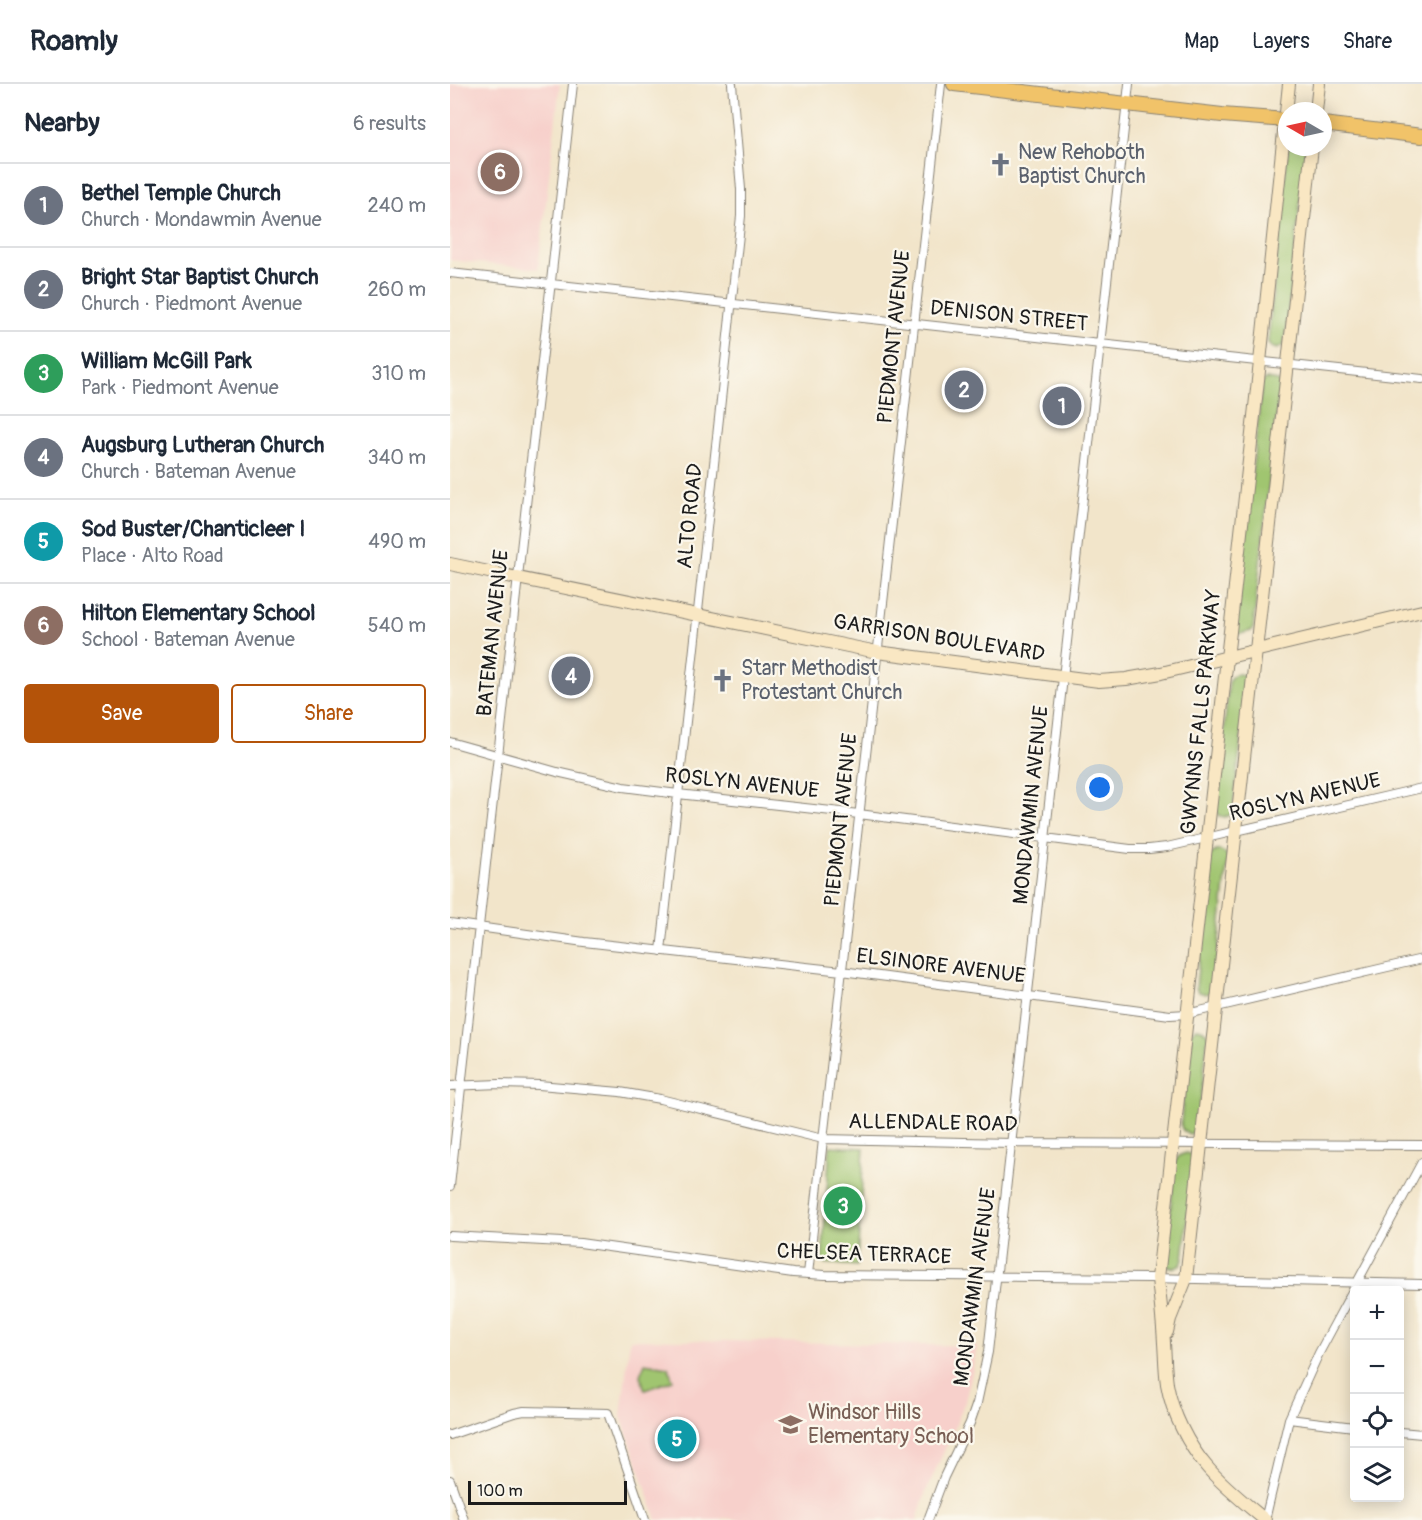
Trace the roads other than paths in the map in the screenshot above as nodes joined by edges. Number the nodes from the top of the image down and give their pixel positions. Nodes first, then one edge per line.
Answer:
1 (573, 84) edge
2 (732, 84) edge
3 (941, 84) edge
4 (954, 84) edge
5 (1129, 84) edge
6 (1289, 84) edge
7 (1319, 84) edge
8 (1288, 102) edge
9 (1317, 102) edge
10 (1126, 103) junction
11 (1278, 119) edge
12 (1332, 125) edge
13 (1422, 136) edge
14 (1282, 156) edge
15 (1311, 156) edge
16 (450, 273) edge
17 (550, 284) junction
18 (732, 304) junction
19 (914, 324) junction
20 (1100, 344) junction
21 (1260, 362) junction
22 (1287, 364) junction
23 (1422, 379) edge
24 (450, 564) edge
25 (518, 578) junction
26 (1422, 611) edge
27 (698, 615) junction
28 (1256, 650) junction
29 (877, 652) junction
30 (1227, 656) junction
31 (1063, 677) junction
32 (450, 742) edge
33 (498, 755) junction
34 (1422, 788) edge
35 (678, 794) junction
36 (859, 814) junction
37 (1236, 832) junction
38 (1045, 838) junction
39 (1206, 839) junction
40 (450, 923) edge
41 (479, 928) junction
42 (660, 951) junction
43 (1422, 959) edge
44 (842, 971) junction
45 (1028, 996) junction
46 (1216, 1008) junction
47 (1187, 1014) junction
48 (450, 1086) edge
49 (461, 1086) junction
50 (823, 1139) junction
51 (1011, 1143) junction
52 (1173, 1143) junction
53 (1202, 1143) junction
54 (1422, 1145) edge
55 (1422, 1162) edge
56 (450, 1186) edge
57 (450, 1236) edge
58 (808, 1274) junction
59 (996, 1277) junction
60 (1158, 1278) junction
61 (1186, 1279) junction
62 (1358, 1282) junction
63 (1422, 1284) edge
64 (1165, 1345) junction
65 (1289, 1419) junction
66 (1350, 1426) edge
67 (1404, 1432) edge
68 (1422, 1434) edge
69 (450, 1435) edge
70 (450, 1480) edge
71 (464, 1520) edge
72 (645, 1520) edge
73 (928, 1520) edge
74 (1265, 1520) edge

1 - 17 street, BATEMAN AVENUE
2 - 18 street, ALTO ROAD
3 - 19 street, PIEDMONT AVENUE
4 - 10 main road
5 - 10 street, MONDAWMIN AVENUE
6 - 8 main road, GWYNNS FALLS PARKWAY
7 - 9 main road
10 - 11 main road
10 - 20 street, MONDAWMIN AVENUE
12 - 13 main road
14 - 21 main road, GWYNNS FALLS PARKWAY
15 - 22 main road, GWYNNS FALLS PARKWAY
16 - 17 street, DENISON STREET
17 - 18 street, DENISON STREET
17 - 25 street, BATEMAN AVENUE
18 - 19 street, DENISON STREET
18 - 27 street, ALTO ROAD
19 - 20 street, DENISON STREET
19 - 29 street, PIEDMONT AVENUE
20 - 21 street, DENISON STREET
20 - 31 street, MONDAWMIN AVENUE
21 - 22 street, DENISON STREET
21 - 30 main road, GWYNNS FALLS PARKWAY
22 - 23 street, DENISON STREET
22 - 28 main road, GWYNNS FALLS PARKWAY
24 - 25 main road, GARRISON BOULEVARD
25 - 27 main road, GARRISON BOULEVARD
25 - 33 street, BATEMAN AVENUE
26 - 28 main road, GARRISON BOULEVARD
27 - 29 main road, GARRISON BOULEVARD
27 - 35 street, ALTO ROAD
28 - 30 main road, GARRISON BOULEVARD
28 - 37 main road, GWYNNS FALLS PARKWAY
29 - 31 main road, GARRISON BOULEVARD
29 - 36 street, PIEDMONT AVENUE
30 - 31 main road, GARRISON BOULEVARD
30 - 39 main road, GWYNNS FALLS PARKWAY
31 - 38 street, MONDAWMIN AVENUE
32 - 33 street, ROSLYN AVENUE
33 - 35 street, ROSLYN AVENUE
33 - 41 street, BATEMAN AVENUE
34 - 37 street, ROSLYN AVENUE
35 - 36 street, ROSLYN AVENUE
35 - 42 street, ALTO ROAD
36 - 38 street, ROSLYN AVENUE
36 - 44 street, PIEDMONT AVENUE
37 - 39 street, ROSLYN AVENUE
37 - 46 main road, GWYNNS FALLS PARKWAY
38 - 39 street, ROSLYN AVENUE
38 - 45 street, MONDAWMIN AVENUE
39 - 47 main road, GWYNNS FALLS PARKWAY
40 - 41 street, ELSINORE AVENUE
41 - 42 street, ELSINORE AVENUE
41 - 49 street, BATEMAN AVENUE
42 - 44 street, ELSINORE AVENUE
43 - 46 street, ELSINORE AVENUE
44 - 45 street, ELSINORE AVENUE
44 - 50 street, PIEDMONT AVENUE
45 - 47 street, ELSINORE AVENUE
45 - 51 street, MONDAWMIN AVENUE
46 - 47 street, ELSINORE AVENUE
46 - 53 main road, GWYNNS FALLS PARKWAY
47 - 52 main road, GWYNNS FALLS PARKWAY
48 - 49 street, ALLENDALE ROAD
49 - 50 street, ALLENDALE ROAD
49 - 56 street, BATEMAN AVENUE
50 - 51 street, ALLENDALE ROAD
50 - 58 street, PIEDMONT AVENUE
51 - 52 street, ALLENDALE ROAD
51 - 59 street, MONDAWMIN AVENUE
52 - 53 street, ALLENDALE ROAD
52 - 60 main road, GWYNNS FALLS PARKWAY
53 - 54 street, ALLENDALE ROAD
53 - 61 main road, GWYNNS FALLS PARKWAY
55 - 62 street
57 - 58 street, CHELSEA TERRACE
58 - 59 street, CHELSEA TERRACE
59 - 60 street, CHELSEA TERRACE
59 - 73 street, MONDAWMIN AVENUE
60 - 61 street, CHELSEA TERRACE
60 - 64 main road, GWYNNS FALLS PARKWAY
61 - 62 street, CHELSEA TERRACE
61 - 64 main road, GWYNNS FALLS PARKWAY
62 - 63 street, CHELSEA TERRACE
62 - 65 street
64 - 74 main road, GWYNNS FALLS PARKWAY
65 - 66 street
65 - 74 street
67 - 68 street
69 - 72 street
70 - 71 street

